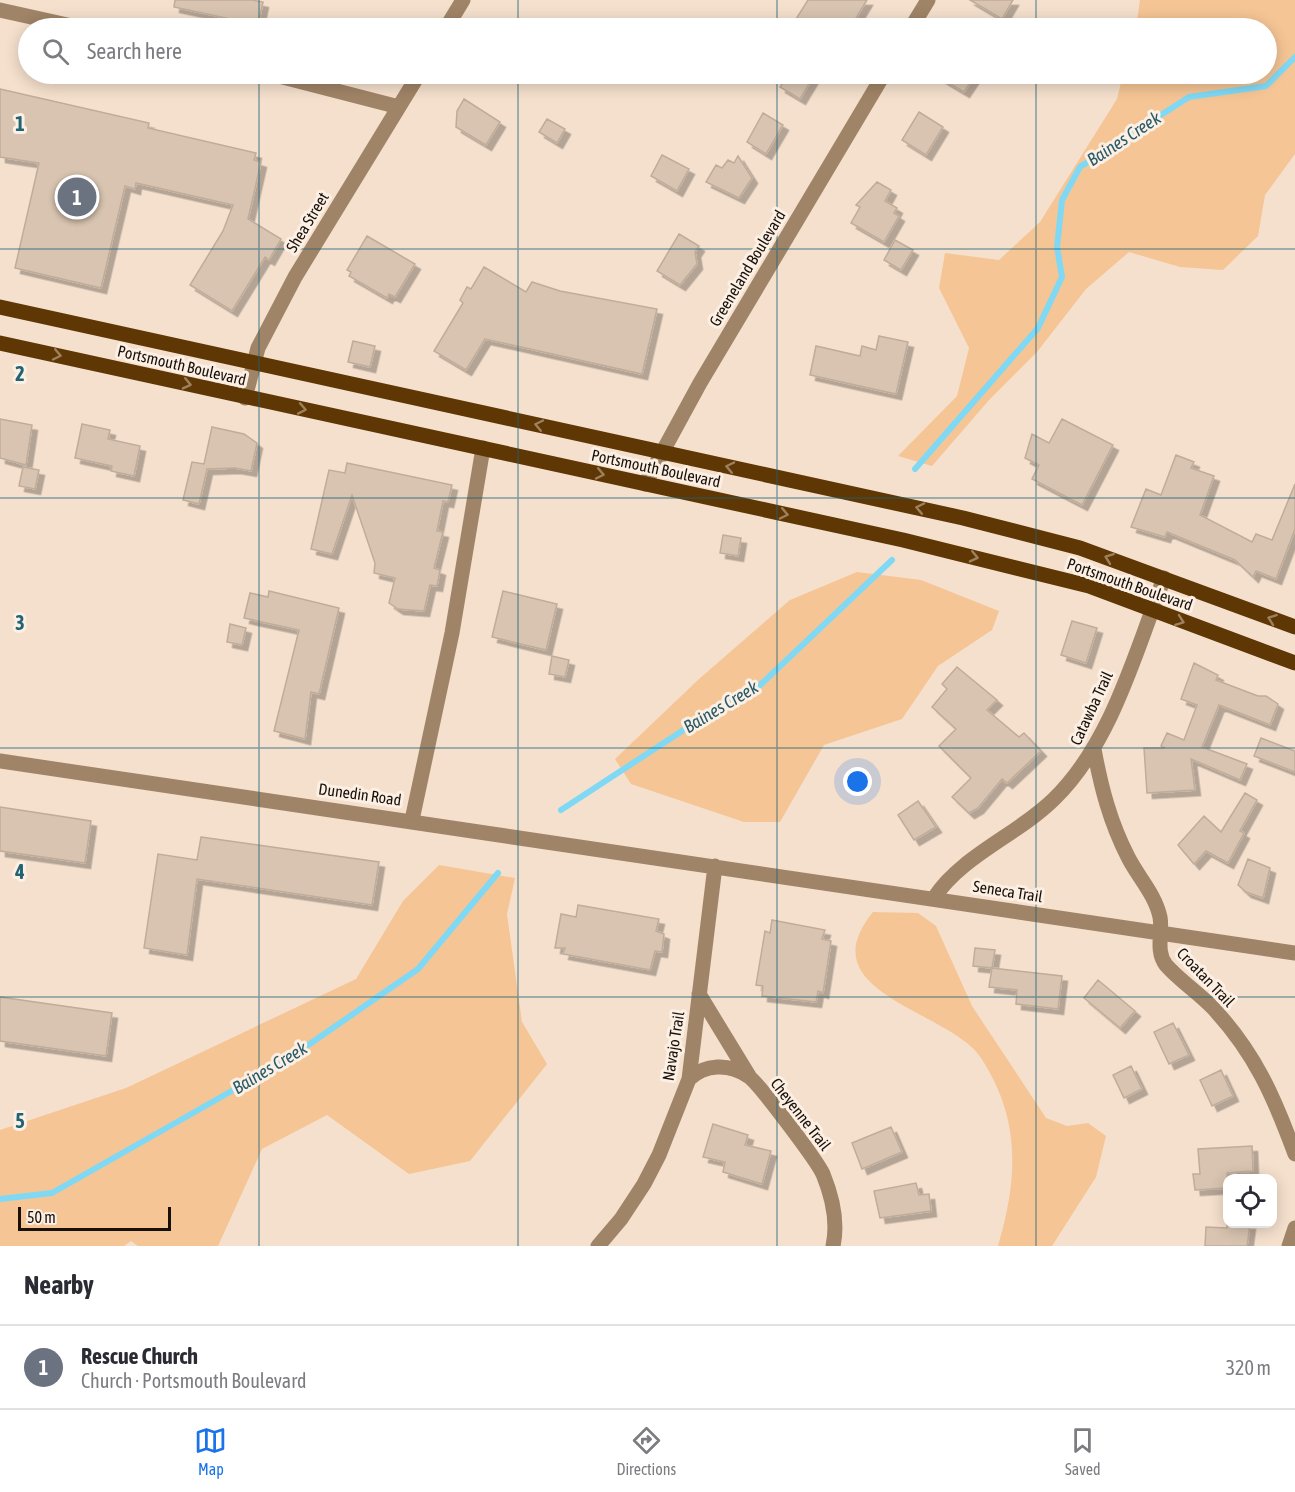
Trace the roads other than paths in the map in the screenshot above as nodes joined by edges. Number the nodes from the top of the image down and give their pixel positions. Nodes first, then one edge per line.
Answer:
1 (463, 0) edge
2 (928, 0) edge
3 (0, 10) edge
4 (36, 18) edge
5 (452, 18) edge
6 (916, 18) edge
7 (310, 84) edge
8 (413, 84) edge
9 (878, 84) edge
10 (399, 107) junction
11 (0, 307) edge
12 (0, 343) edge
13 (254, 363) junction
14 (245, 398) junction
15 (483, 448) junction
16 (662, 452) junction
17 (645, 484) junction
18 (1164, 578) junction
19 (1151, 610) junction
20 (1295, 627) edge
21 (1295, 663) edge
22 (1094, 749) junction
23 (0, 761) edge
24 (412, 820) junction
25 (715, 866) junction
26 (934, 898) junction
27 (1161, 934) junction
28 (1295, 953) edge
29 (699, 994) junction
30 (749, 1076) junction
31 (689, 1079) junction
32 (1295, 1154) edge
33 (1295, 1228) edge
34 (598, 1246) edge
35 (833, 1246) edge
36 (1289, 1246) edge

1 - 5 street
2 - 6 street
3 - 4 street
7 - 10 street
8 - 10 street, Shea Street
9 - 16 street, Greeneland Boulevard
10 - 13 street, Shea Street
11 - 13 main road, Portsmouth Boulevard
12 -> 14 main road, Portsmouth Boulevard
13 - 14 street, Shea Street
16 -> 13 main road, Portsmouth Boulevard
14 -> 15 main road, Portsmouth Boulevard
15 -> 17 main road, Portsmouth Boulevard
15 - 24 street
16 - 17 street, Greeneland Boulevard
18 -> 16 main road, Portsmouth Boulevard
17 -> 19 main road, Portsmouth Boulevard
18 - 19 street, Catawba Trail
20 -> 18 main road, Portsmouth Boulevard
19 -> 21 main road, Portsmouth Boulevard
19 - 22 street, Catawba Trail
22 - 26 street, Catawba Trail
22 - 27 street, Croatan Trail
23 - 24 street, Dunedin Road
24 - 25 street, Dunedin Road
25 - 26 street, Seneca Trail
25 - 29 street, Navajo Trail
26 - 27 street, Seneca Trail
27 - 28 street, Seneca Trail
27 - 32 street, Croatan Trail
29 - 30 street, Cheyenne Trail
29 - 31 street, Navajo Trail
30 - 31 street, Cheyenne Trail
30 - 35 street, Cheyenne Trail
31 - 34 street, Navajo Trail
33 - 36 street

